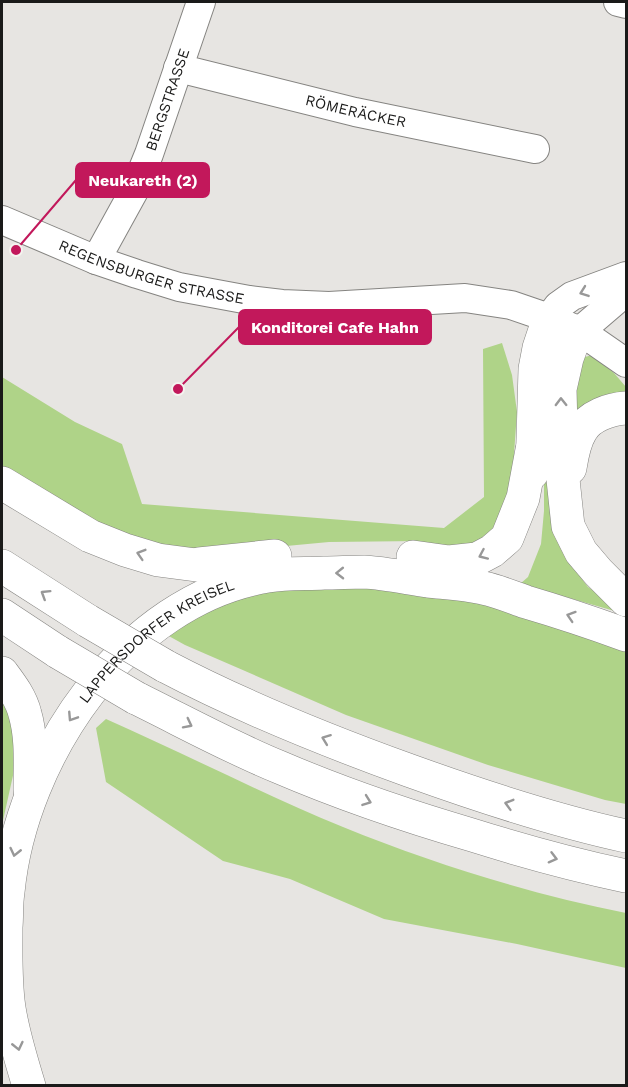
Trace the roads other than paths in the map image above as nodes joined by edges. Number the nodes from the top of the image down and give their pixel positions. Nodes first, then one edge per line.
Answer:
1 (201, 2) edge
2 (618, 2) edge
3 (627, 4) edge
4 (178, 68) junction
5 (535, 149) dead end
6 (4, 221) edge
7 (96, 260) junction
8 (627, 276) edge
9 (627, 287) edge
10 (549, 318) junction
11 (580, 331) junction
12 (627, 363) edge
13 (627, 408) edge
14 (532, 450) junction
15 (2, 483) edge
16 (565, 503) junction
17 (199, 564) junction
18 (2, 566) edge
19 (268, 576) junction
20 (483, 588) junction
21 (627, 600) edge
22 (2, 615) edge
23 (627, 635) edge
24 (2, 673) edge
25 (31, 796) junction
26 (627, 836) edge
27 (627, 876) edge
28 (29, 1086) edge

1 - 4 street, BERGSTRASSE
2 - 3 street
4 - 5 street, RÖMERÄCKER
4 - 7 street, BERGSTRASSE
6 - 7 street, REGENSBURGER STRASSE
7 - 10 street, REGENSBURGER STRASSE
8 -> 10 street
9 - 11 street
10 - 11 street, REGENSBURGER STRASSE
10 - 14 highway
11 - 12 street, REGENSBURGER STRASSE
16 -> 11 highway
13 - 16 highway
14 -> 17 highway
14 - 20 highway
17 -> 15 highway
16 - 21 highway
17 - 19 highway
26 -> 18 highway, bridge
20 -> 19 highway, LAPPERSDORFER KREISEL
19 -> 25 highway, LAPPERSDORFER KREISEL
23 -> 20 highway, LAPPERSDORFER KREISEL
22 -> 27 highway, bridge
24 - 25 highway
25 -> 28 highway, LAPPERSDORFER KREISEL

